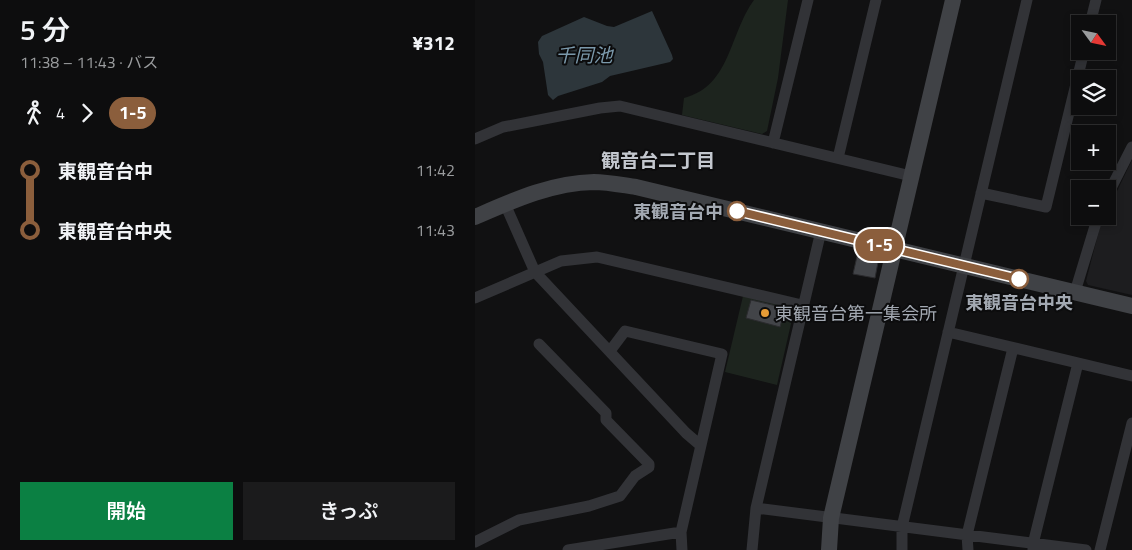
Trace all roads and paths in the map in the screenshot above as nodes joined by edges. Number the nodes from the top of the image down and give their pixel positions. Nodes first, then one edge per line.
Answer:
1 (808, 0) edge
2 (876, 0) edge
3 (953, 0) edge
4 (1027, 0) edge
5 (1096, 0) edge
6 (1092, 15) edge
7 (1082, 60) edge
8 (475, 139) edge
9 (773, 143) junction
10 (1132, 147) edge
11 (838, 158) junction
12 (911, 176) junction
13 (1115, 180) edge
14 (981, 193) junction
15 (505, 204) junction
16 (475, 217) edge
17 (1095, 225) edge
18 (821, 231) junction
19 (895, 249) junction
20 (964, 266) junction
21 (535, 272) junction
22 (1075, 292) junction
23 (475, 298) edge
24 (802, 305) junction
25 (1132, 306) edge
26 (948, 332) junction
27 (539, 344) dead end
28 (1013, 348) junction
29 (609, 351) junction
30 (1079, 363) junction
31 (1132, 376) edge
32 (1132, 423) edge
33 (700, 445) junction
34 (756, 508) junction
35 (831, 518) junction
36 (902, 527) junction
37 (681, 532) junction
38 (967, 535) junction
39 (475, 542) edge
40 (1033, 547) edge
41 (568, 550) edge
42 (682, 550) edge
43 (752, 550) edge
44 (829, 550) edge
45 (902, 550) edge
46 (968, 550) edge
47 (1086, 550) edge
48 (1100, 550) edge

1 - 9 street
2 - 11 street
3 - 12 street
4 - 14 street
5 - 6 street
7 - 14 street
8 - 9 street
9 - 11 street
10 - 13 street
11 - 12 street
12 - 19 street
14 - 20 street
15 - 16 street
15 - 18 street
15 - 21 street
17 - 22 street
18 - 19 street
18 - 24 street
19 - 20 street
19 - 35 street
20 - 22 street
20 - 26 street
21 - 23 street
21 - 24 street
21 - 29 street
22 - 25 street
24 - 34 street
26 - 28 street
26 - 36 street
27 - 39 street
28 - 30 street
28 - 38 street
29 - 33 street
29 - 33 street
30 - 31 street
30 - 40 street
32 - 48 street
33 - 37 street
34 - 35 street
34 - 43 street
35 - 36 street
35 - 44 street
36 - 38 street
36 - 45 street
37 - 41 street
37 - 42 street
38 - 40 street
38 - 46 street
40 - 47 street

